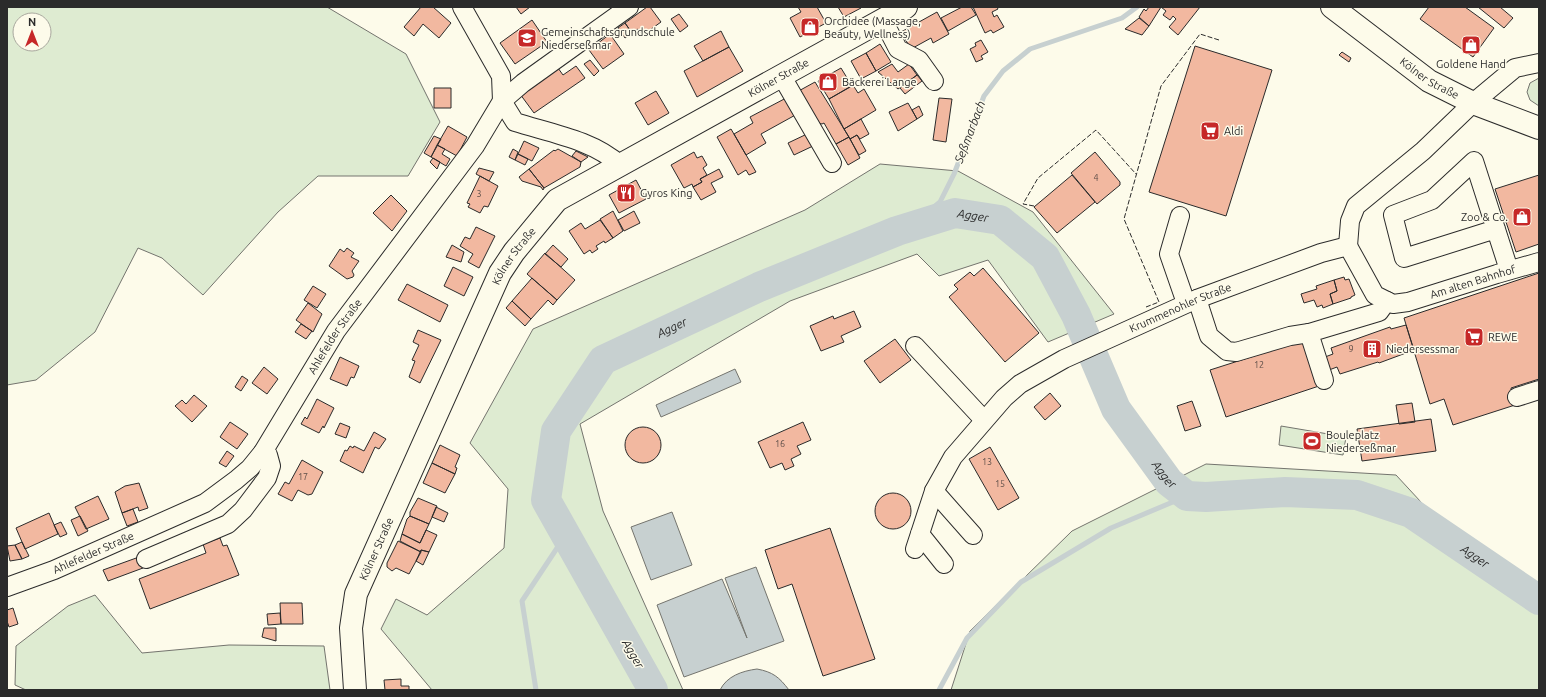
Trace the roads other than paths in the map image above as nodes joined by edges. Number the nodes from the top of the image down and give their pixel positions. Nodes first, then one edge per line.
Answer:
1 (462, 7) edge
2 (629, 7) edge
3 (906, 7) edge
4 (1332, 7) edge
5 (883, 20) junction
6 (1539, 63) edge
7 (781, 75) junction
8 (934, 82) dead end
9 (502, 101) junction
10 (1473, 103) junction
11 (1539, 128) edge
12 (832, 163) dead end
13 (620, 164) junction
14 (1180, 216) dead end
15 (1496, 230) junction
16 (1348, 246) junction
17 (1539, 262) edge
18 (1509, 270) junction
19 (1192, 301) junction
20 (1387, 301) junction
21 (1309, 333) junction
22 (915, 346) dead end
23 (1324, 380) dead end
24 (1539, 390) edge
25 (1517, 397) dead end
26 (984, 420) junction
27 (263, 452) junction
28 (934, 491) junction
29 (973, 535) dead end
30 (146, 559) dead end
31 (944, 564) dead end
32 (7, 587) edge
33 (355, 690) edge

1 - 9 street
2 - 9 street
3 - 5 main road, Kölner Straße
4 - 10 main road, Kölner Straße
5 - 7 main road, Kölner Straße
5 - 8 street
6 - 10 street
7 - 12 street
7 - 13 main road, Kölner Straße
9 - 13 street
9 - 27 street, Ahlefelder Straße
10 - 11 main road, Kölner Straße
10 - 16 street
13 - 33 main road, Kölner Straße
14 - 19 street
15 - 15 street
15 - 18 street
16 - 19 street, Krummenohler Straße
16 - 20 street
17 - 18 street, Am alten Bahnhof
18 - 20 street, Am alten Bahnhof
19 - 21 street
19 - 26 street, Krummenohler Straße
20 - 21 street
21 - 23 street
22 - 26 street
24 - 25 street
26 - 28 street, Krummenohler Straße
27 - 30 street
27 - 32 street, Ahlefelder Straße
28 - 29 street
28 - 31 street, Krummenohler Straße

